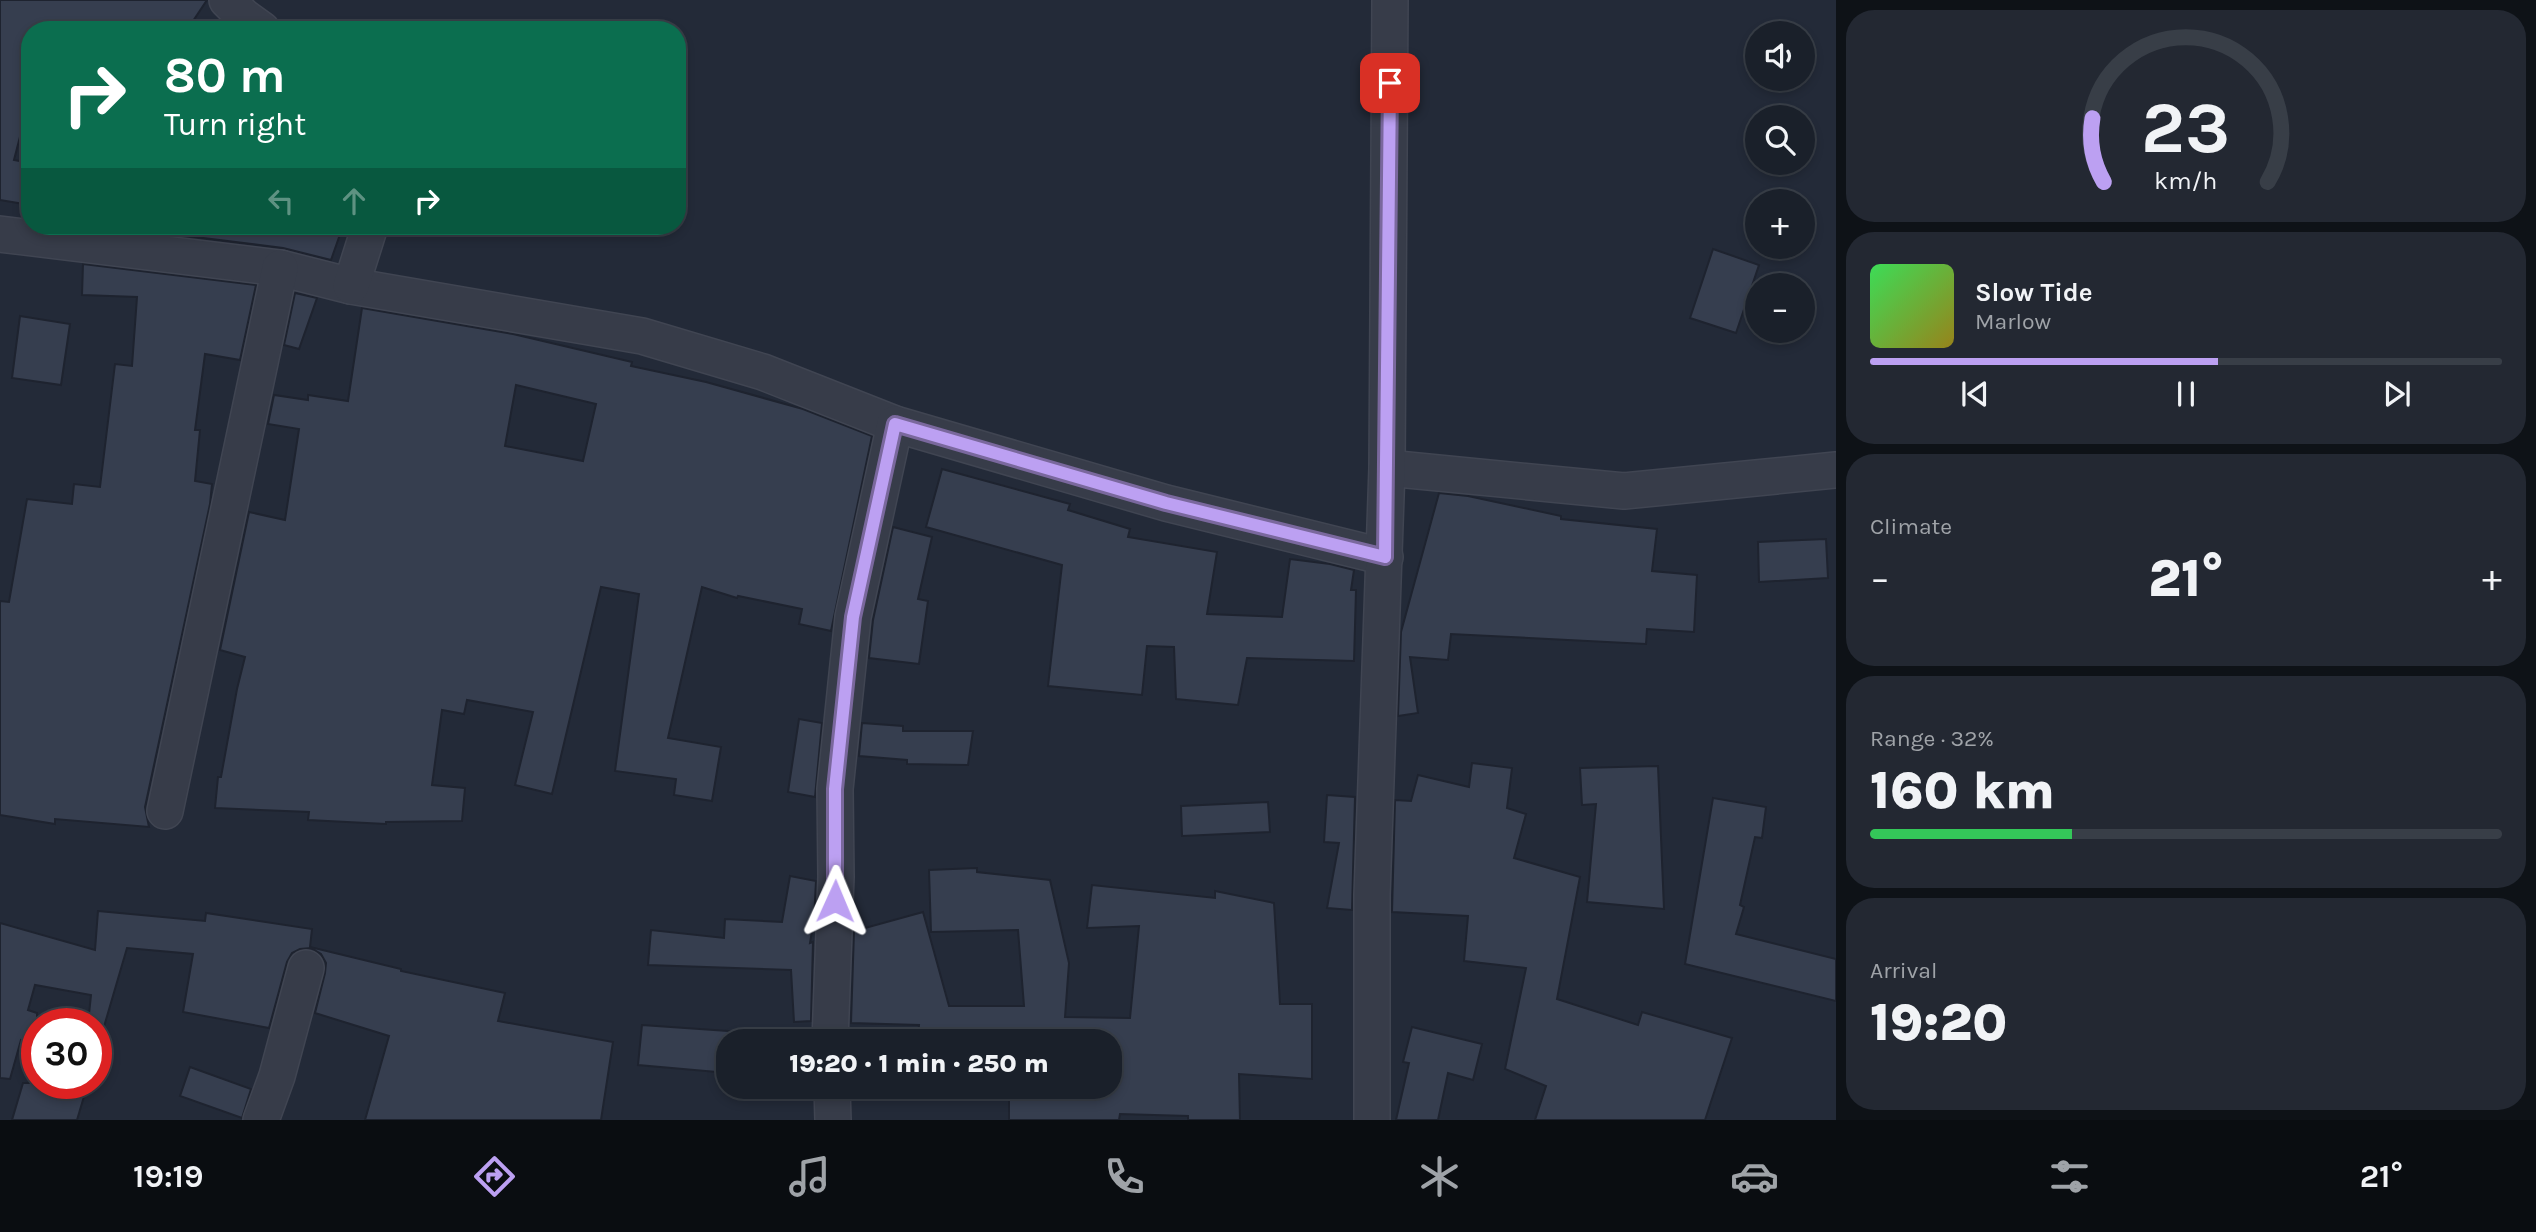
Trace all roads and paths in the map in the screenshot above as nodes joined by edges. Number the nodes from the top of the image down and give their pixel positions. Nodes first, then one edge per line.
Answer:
1 (227, 0) edge
2 (1390, 0) edge
3 (249, 21) edge
4 (0, 234) edge
5 (367, 235) edge
6 (281, 268) junction
7 (351, 286) junction
8 (895, 424) junction
9 (1387, 468) junction
10 (1836, 470) edge
11 (1385, 557) junction
12 (165, 811) dead end
13 (306, 968) dead end
14 (830, 1029) edge
15 (832, 1099) edge
16 (261, 1120) edge
17 (833, 1120) edge
18 (1372, 1120) edge

1 - 3 street
2 - 9 street
4 - 6 street
5 - 7 street
6 - 7 street
6 - 12 street
7 - 8 street
8 - 11 street
8 - 14 street
9 - 10 street
9 - 11 street
11 - 18 street
13 - 16 street
15 - 17 street

